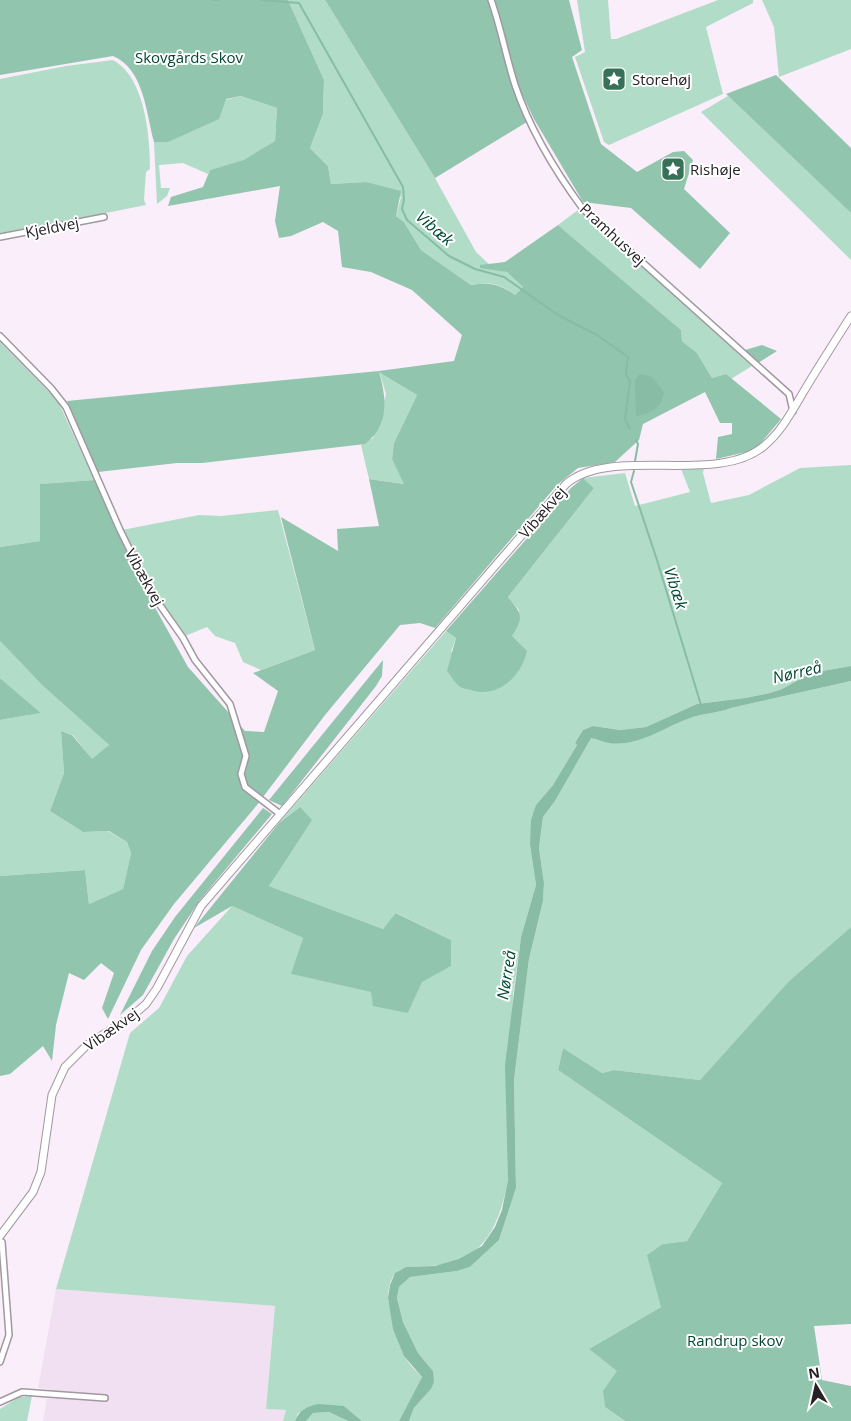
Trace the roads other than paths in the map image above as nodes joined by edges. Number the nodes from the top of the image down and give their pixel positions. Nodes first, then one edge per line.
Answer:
1 (491, 0) edge
2 (104, 217) dead end
3 (0, 237) edge
4 (851, 316) edge
5 (0, 336) edge
6 (804, 391) junction
7 (789, 394) junction
8 (793, 411) junction
9 (280, 814) junction
10 (0, 1236) edge
11 (0, 1241) edge
12 (0, 1362) edge
13 (105, 1398) dead end
14 (0, 1402) edge

1 - 7 street, Pramhusvej
2 - 3 street, Kjeldvej
4 - 6 street, Vibækvej
5 - 9 street, Vibækvej
6 - 7 street
6 - 8 street, Vibækvej
7 - 8 street
8 - 9 street, Vibækvej
9 - 10 street, Vibækvej
11 - 12 street
13 - 14 street

